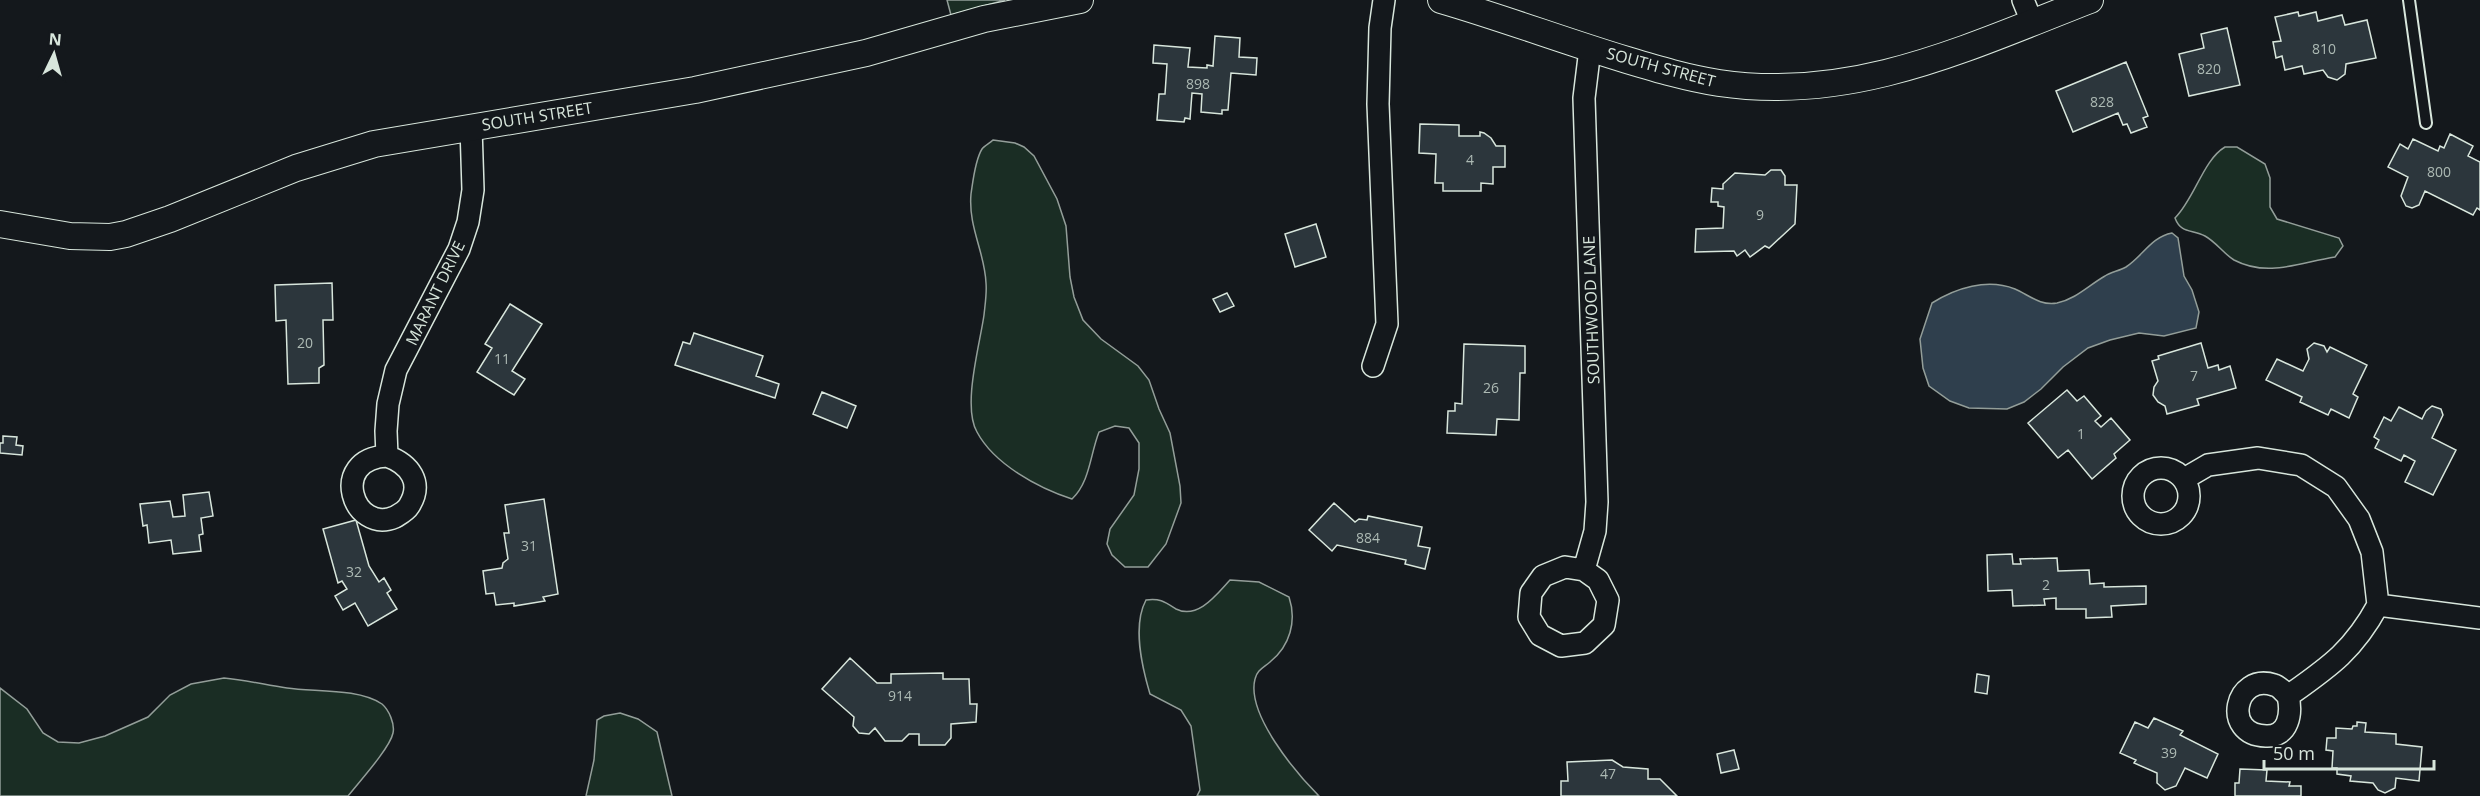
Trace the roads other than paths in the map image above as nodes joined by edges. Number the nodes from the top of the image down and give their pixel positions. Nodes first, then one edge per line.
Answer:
1 (1080, 0) edge
2 (1384, 0) edge
3 (1441, 0) edge
4 (2090, 0) edge
5 (2409, 0) edge
6 (2028, 11) edge
7 (1590, 49) junction
8 (2426, 123) dead end
9 (471, 127) junction
10 (0, 224) edge
11 (1373, 366) dead end
12 (387, 456) dead end
13 (2184, 479) dead end
14 (1584, 570) dead end
15 (2378, 605) junction
16 (2480, 618) edge
17 (2288, 696) dead end

1 - 9 street, SOUTH STREET
2 - 11 street
3 - 7 street, SOUTH STREET
4 - 6 street, SOUTH STREET
5 - 8 lane
6 - 7 street, SOUTH STREET
7 - 14 street, SOUTHWOOD LANE
9 - 10 street, SOUTH STREET
9 - 12 street, MARANT DRIVE
13 - 15 street
15 - 16 street
15 - 17 street

